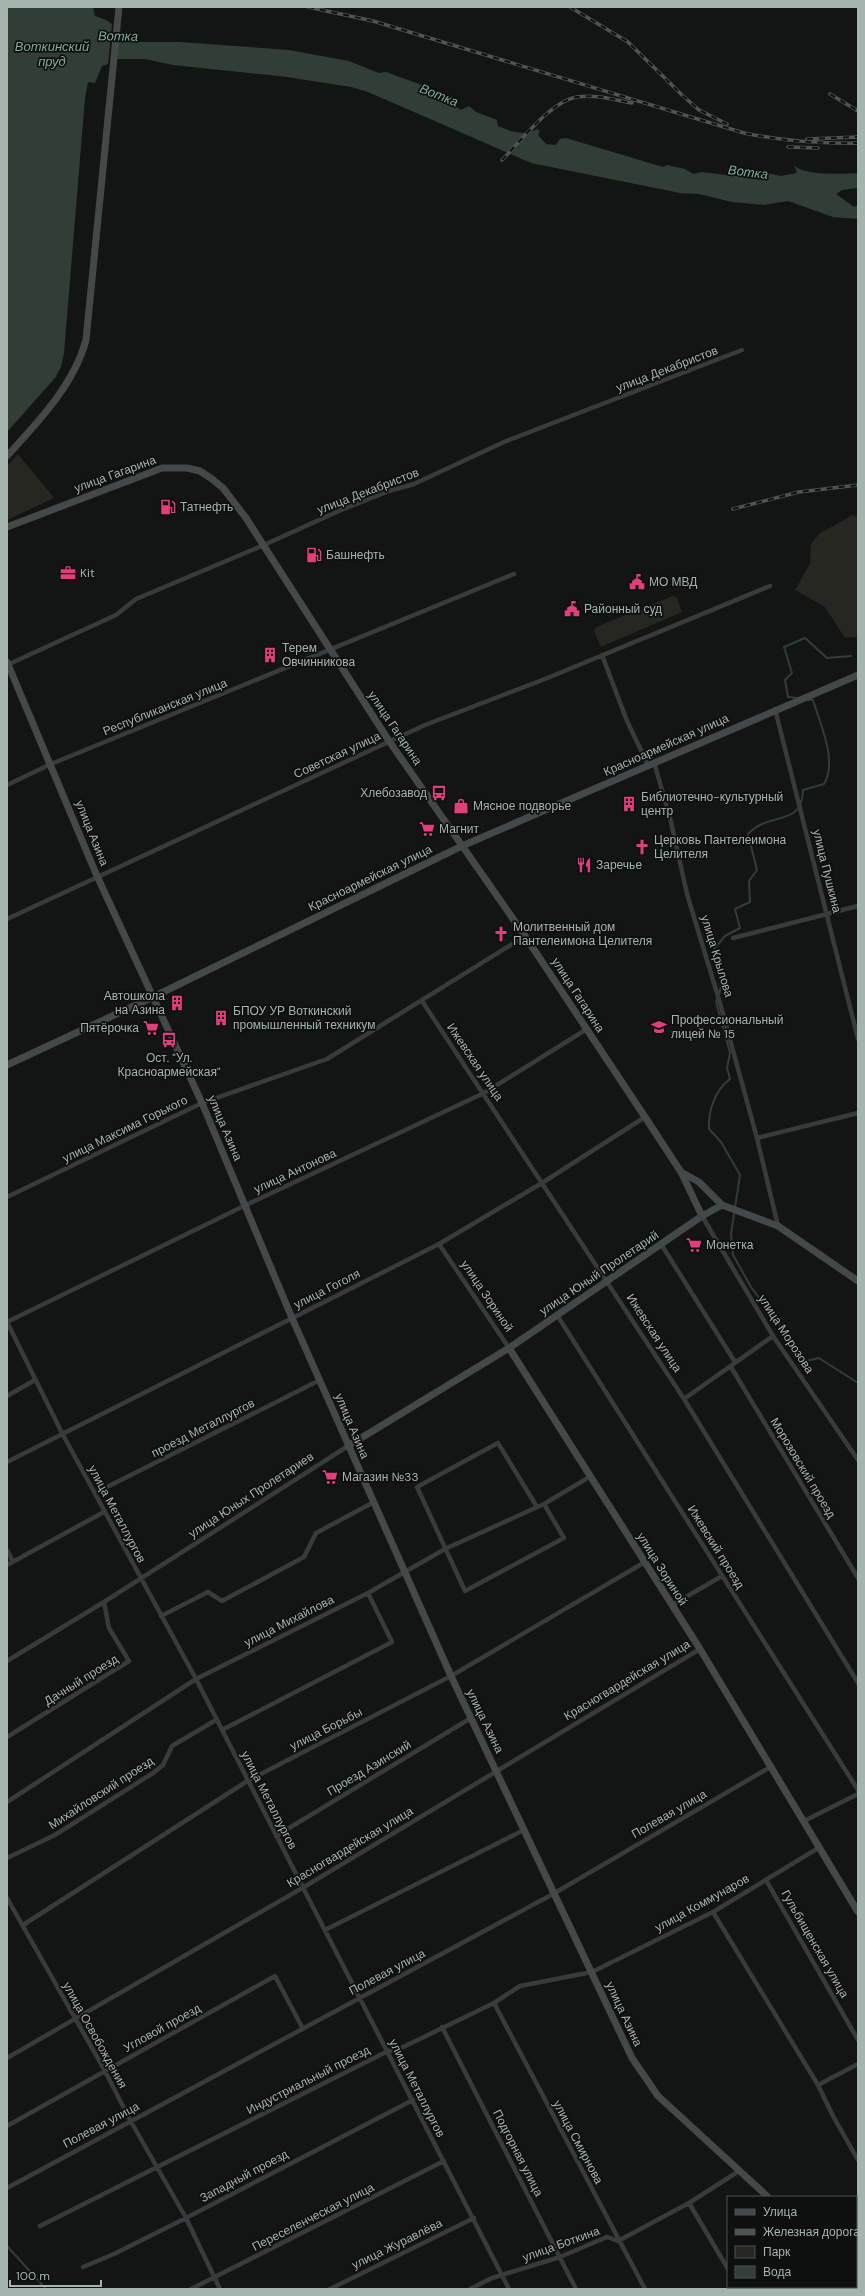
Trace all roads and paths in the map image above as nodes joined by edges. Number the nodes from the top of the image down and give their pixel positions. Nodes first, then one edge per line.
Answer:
1 (119, 7) edge
2 (742, 350) dead end
3 (7, 456) edge
4 (7, 527) edge
5 (264, 545) junction
6 (514, 574) dead end
7 (770, 586) dead end
8 (331, 650) junction
9 (602, 655) junction
10 (7, 664) edge
11 (858, 675) edge
12 (775, 709) junction
13 (390, 741) junction
14 (651, 763) junction
15 (51, 764) junction
16 (7, 785) edge
17 (462, 846) junction
18 (97, 876) junction
19 (858, 906) edge
20 (828, 914) junction
21 (7, 919) edge
22 (525, 936) junction
23 (733, 938) dead end
24 (153, 997) junction
25 (422, 1001) junction
26 (586, 1029) junction
27 (858, 1039) edge
28 (7, 1065) edge
29 (484, 1093) junction
30 (202, 1104) junction
31 (858, 1113) edge
32 (645, 1116) junction
33 (757, 1138) junction
34 (680, 1172) junction
35 (542, 1183) junction
36 (7, 1197) edge
37 (246, 1205) junction
38 (722, 1206) junction
39 (702, 1216) junction
40 (778, 1226) junction
41 (439, 1244) junction
42 (661, 1244) junction
43 (608, 1280) junction
44 (858, 1281) edge
45 (557, 1315) junction
46 (292, 1318) junction
47 (7, 1322) edge
48 (773, 1336) junction
49 (509, 1348) junction
50 (735, 1362) junction
51 (731, 1367) junction
52 (35, 1380) junction
53 (320, 1380) junction
54 (7, 1396) edge
55 (684, 1399) junction
56 (62, 1433) junction
57 (348, 1446) junction
58 (858, 1460) edge
59 (7, 1462) edge
60 (591, 1476) junction
61 (95, 1493) junction
62 (374, 1502) junction
63 (544, 1504) junction
64 (537, 1507) junction
65 (104, 1512) junction
66 (445, 1548) junction
67 (7, 1550) edge
68 (13, 1562) junction
69 (645, 1562) junction
70 (7, 1565) edge
71 (405, 1572) junction
72 (722, 1576) junction
73 (858, 1578) edge
74 (140, 1579) junction
75 (368, 1593) junction
76 (104, 1602) junction
77 (672, 1605) junction
78 (161, 1616) junction
79 (700, 1649) junction
80 (7, 1661) edge
81 (451, 1676) junction
82 (196, 1679) junction
83 (858, 1683) edge
84 (471, 1718) junction
85 (216, 1720) junction
86 (222, 1730) junction
87 (7, 1737) edge
88 (772, 1766) junction
89 (497, 1770) junction
90 (249, 1780) junction
91 (858, 1790) edge
92 (858, 1794) edge
93 (7, 1802) edge
94 (804, 1821) junction
95 (524, 1830) junction
96 (276, 1836) junction
97 (820, 1847) junction
98 (7, 1858) edge
99 (766, 1880) junction
100 (304, 1887) junction
101 (553, 1894) junction
102 (7, 1898) edge
103 (713, 1912) junction
104 (858, 1912) edge
105 (23, 1925) junction
106 (325, 1930) junction
107 (592, 1972) junction
108 (359, 1999) junction
109 (494, 2003) junction
110 (76, 2020) junction
111 (442, 2027) junction
112 (303, 2029) junction
113 (858, 2040) edge
114 (388, 2051) junction
115 (7, 2058) edge
116 (858, 2064) edge
117 (105, 2071) junction
118 (818, 2085) junction
119 (413, 2100) junction
120 (130, 2120) junction
121 (7, 2126) edge
122 (858, 2160) edge
123 (444, 2162) junction
124 (158, 2166) junction
125 (739, 2171) junction
126 (7, 2188) edge
127 (767, 2196) edge
128 (689, 2203) junction
129 (186, 2218) junction
130 (474, 2218) junction
131 (40, 2226) dead end
132 (618, 2241) junction
133 (560, 2257) junction
134 (83, 2267) dead end
135 (727, 2267) edge
136 (503, 2275) junction
137 (214, 2278) junction
138 (191, 2289) edge
139 (220, 2289) edge
140 (330, 2289) edge
141 (470, 2289) edge
142 (509, 2289) edge
143 (576, 2289) edge
144 (645, 2289) edge

1 - 3 main road
2 - 5 street, улица Декабристов
4 - 5 main road, улица Гагарина
5 - 8 main road, улица Гагарина
5 - 10 street, улица Декабристов
6 - 8 street, Республиканская улица
7 - 9 street, Советская улица
8 - 13 main road, улица Гагарина
8 - 15 street, Республиканская улица
9 - 13 street, Советская улица
9 - 14 street, улица Крылова
10 - 15 main road, улица Азина
11 - 12 main road, Красноармейская улица
12 - 14 main road, Красноармейская улица
12 - 20 street, улица Пушкина
13 - 17 main road, улица Гагарина
13 - 18 street, Советская улица
14 - 17 main road, Красноармейская улица
14 - 33 street, улица Крылова
15 - 16 street, Республиканская улица
15 - 18 main road, улица Азина
17 - 22 main road, улица Гагарина
17 - 24 main road, Красноармейская улица
18 - 21 street, Советская улица
18 - 24 main road, улица Азина
19 - 20 street
20 - 23 street
20 - 27 street, улица Пушкина
22 - 25 street, улица Максима Горького
22 - 26 main road, улица Гагарина
24 - 28 main road, Красноармейская улица
24 - 30 main road, улица Азина
25 - 29 street, Ижевская улица
25 - 30 street, улица Максима Горького
26 - 29 street, улица Антонова
26 - 32 main road, улица Гагарина
29 - 35 street, Ижевская улица
29 - 37 street, улица Антонова
30 - 36 street, улица Максима Горького
30 - 37 main road, улица Азина
31 - 33 street
32 - 34 main road, улица Гагарина
32 - 35 street, улица Гоголя
33 - 40 street, улица Крылова
34 - 38 main road
34 - 39 main road, улица Гагарина
35 - 41 street, улица Гоголя
35 - 43 street, Ижевская улица
37 - 46 main road, улица Азина
37 - 47 street, улица Антонова
38 - 39 main road, улица Юный Пролетарий
38 - 40 main road
39 - 42 main road, улица Юный Пролетарий
39 - 48 street, улица Морозова
40 - 44 main road
41 - 46 street, улица Гоголя
41 - 49 street, улица Зориной
42 - 43 main road, улица Юный Пролетарий
42 - 50 street
43 - 45 main road, улица Юный Пролетарий
43 - 55 street, Ижевская улица
45 - 49 main road, улица Юный Пролетарий
45 - 72 street, Ижевский проезд
46 - 53 main road, улица Азина
46 - 56 street, улица Гоголя
47 - 52 street, улица Металлургов
48 - 50 street
48 - 58 street, улица Морозова
49 - 57 main road, улица Юных Пролетариев
49 - 60 main road, улица Зориной
50 - 51 street
51 - 55 street
51 - 73 street, Морозовский проезд
52 - 54 street
52 - 56 street, улица Металлургов
53 - 57 main road, улица Азина
53 - 61 street, проезд Металлургов
55 - 83 street, Ижевская улица
56 - 59 street, улица Гоголя
56 - 61 street, улица Металлургов
57 - 62 main road, улица Азина
57 - 74 street, улица Юных Пролетариев
60 - 63 street, улица Михайлова
60 - 69 main road, улица Зориной
61 - 65 street, улица Металлургов
62 - 71 main road, улица Азина
62 - 78 street
63 - 64 street, улица Михайлова
63 - 66 street
64 - 66 street, улица Михайлова
64 - 66 street
65 - 68 street
65 - 74 street, улица Металлургов
66 - 71 street, улица Михайлова
67 - 68 street
68 - 70 street
69 - 77 main road, улица Зориной
69 - 81 street, улица Борьбы
71 - 75 street, улица Михайлова
71 - 81 main road, улица Азина
72 - 77 street
72 - 91 street, Ижевский проезд
74 - 76 street, улица Юных Пролетариев
74 - 78 street, улица Металлургов
75 - 82 street, улица Михайлова
75 - 86 street
76 - 80 street, улица Юных Пролетариев
76 - 87 street, Дачный проезд
77 - 79 main road, улица Зориной
78 - 82 street, улица Металлургов
79 - 88 main road, улица Зориной
79 - 89 street, Красногвардейская улица
81 - 84 main road, улица Азина
81 - 90 street, улица Борьбы
82 - 85 street, улица Металлургов
82 - 93 street, улица Михайлова
84 - 89 main road, улица Азина
84 - 96 street, Проезд Азинский
85 - 86 street, улица Металлургов
85 - 98 street, Михайловский проезд
86 - 90 street, улица Металлургов
88 - 94 main road, улица Зориной
88 - 101 street, Полевая улица
89 - 95 main road, улица Азина
89 - 100 street, Красногвардейская улица
90 - 96 street, улица Металлургов
90 - 105 street, улица Борьбы
92 - 94 street
94 - 97 main road, улица Зориной
95 - 101 main road, улица Азина
95 - 106 street
96 - 100 street, улица Металлургов
97 - 99 street, улица Коммунаров
97 - 104 main road, улица Зориной
99 - 103 street, улица Коммунаров
99 - 113 street, Гульбищенская улица
100 - 106 street, улица Металлургов
100 - 110 street, Красногвардейская улица
101 - 107 main road, улица Азина
101 - 108 street, Полевая улица
102 - 105 street, улица Освобождения
103 - 107 street, улица Коммунаров
103 - 118 street
105 - 110 street, улица Освобождения
106 - 108 street, улица Металлургов
107 - 109 street, Индустриальный проезд
107 - 125 main road, улица Азина
108 - 112 street, Полевая улица
108 - 114 street, улица Металлургов
109 - 111 street, Индустриальный проезд
109 - 132 street, улица Смирнова
110 - 115 street, Красногвардейская улица
110 - 117 street, улица Освобождения
111 - 114 street, Индустриальный проезд
111 - 133 street, Подгорная улица
112 - 117 street, Угловой проезд
112 - 120 street, Полевая улица
114 - 119 street, улица Металлургов
114 - 124 street, Индустриальный проезд
116 - 118 street
117 - 120 street, улица Освобождения
117 - 121 street, Угловой проезд
118 - 122 street
119 - 123 street, улица Металлургов
119 - 129 street, Западный проезд
120 - 124 street, улица Освобождения
120 - 126 street, Полевая улица
123 - 130 street, улица Металлургов
123 - 137 street, Переселенческая улица
124 - 129 street, улица Освобождения
124 - 131 street, Индустриальный проезд
125 - 127 main road, улица Азина
125 - 128 street, улица Боткина
128 - 132 street, улица Боткина
128 - 135 street
129 - 134 street, Западный проезд
129 - 137 street, улица Освобождения
130 - 136 street, улица Металлургов
130 - 140 street, улица Журавлёва
132 - 133 street, улица Боткина
132 - 144 street, улица Смирнова
133 - 136 street, улица Боткина
133 - 143 street, Подгорная улица
136 - 141 street, улица Боткина
136 - 142 street, улица Металлургов
137 - 138 street, Переселенческая улица
137 - 139 street, улица Освобождения

